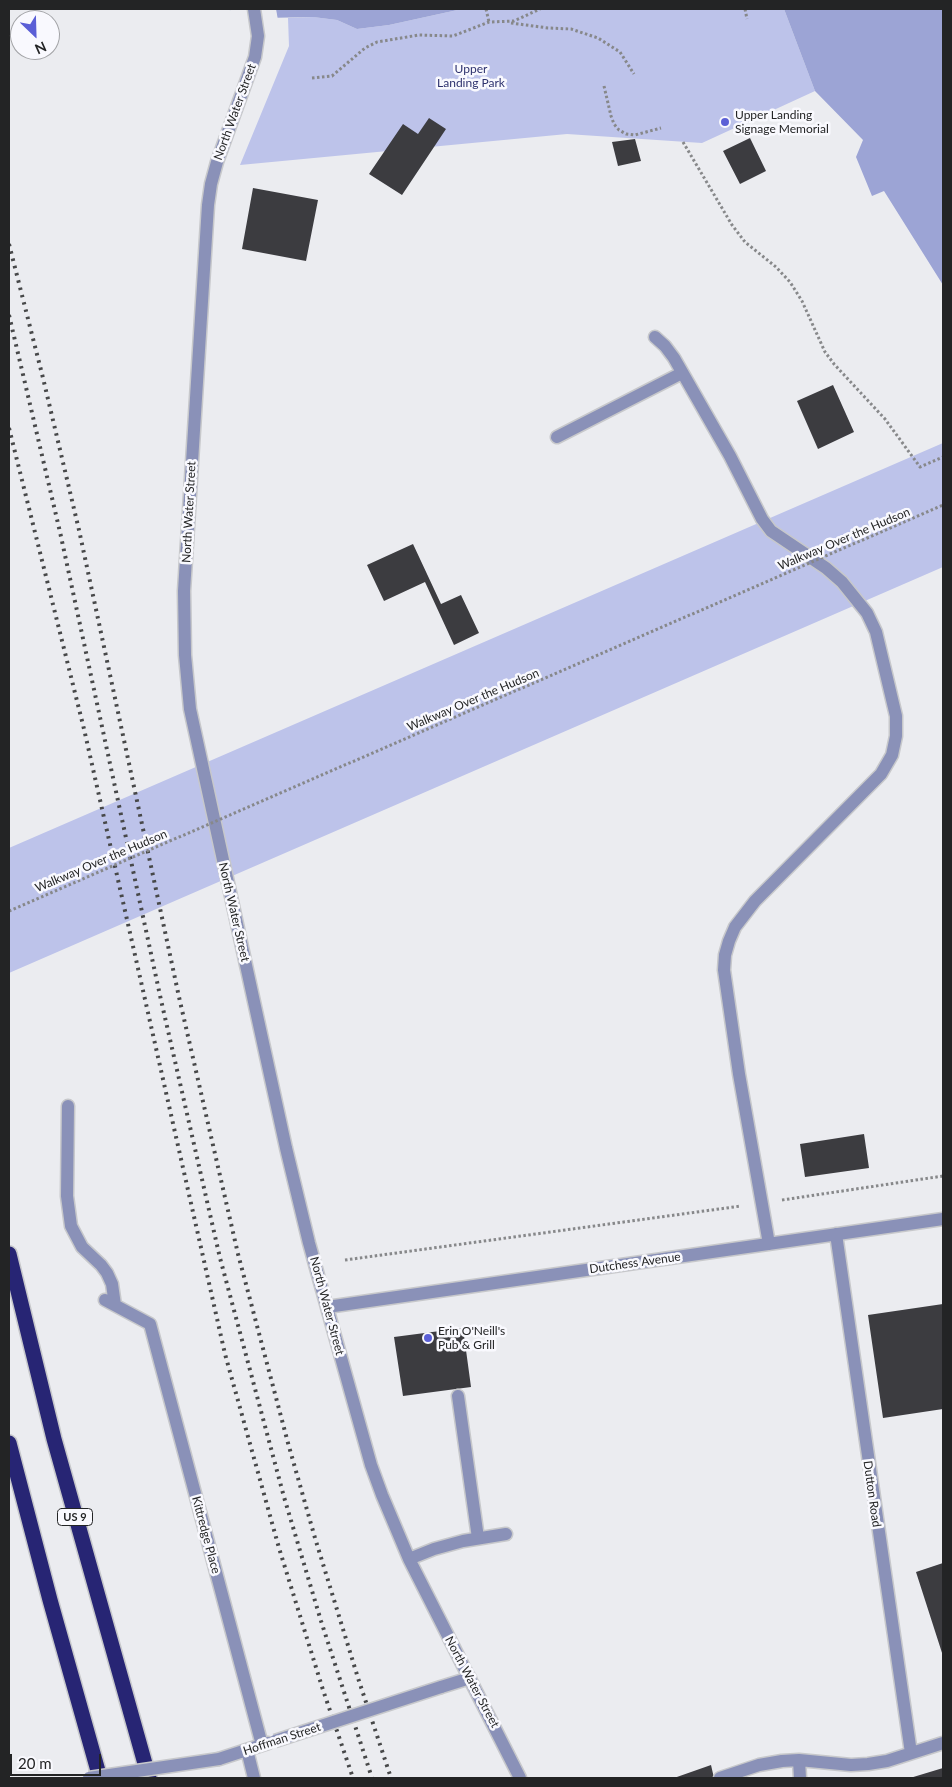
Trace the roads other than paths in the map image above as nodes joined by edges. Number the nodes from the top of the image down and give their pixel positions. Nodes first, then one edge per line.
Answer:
1 (254, 9) edge
2 (655, 336) dead end
3 (682, 373) junction
4 (557, 436) dead end
5 (68, 1106) dead end
6 (943, 1219) edge
7 (836, 1234) junction
8 (769, 1244) junction
9 (9, 1254) edge
10 (327, 1307) junction
11 (458, 1396) dead end
12 (9, 1443) edge
13 (506, 1534) dead end
14 (478, 1538) junction
15 (409, 1559) junction
16 (470, 1678) junction
17 (943, 1743) edge
18 (262, 1745) junction
19 (246, 1750) junction
20 (910, 1753) junction
21 (799, 1760) junction
22 (89, 1778) edge
23 (100, 1778) edge
24 (149, 1778) edge
25 (254, 1778) edge
26 (520, 1778) edge
27 (720, 1778) edge
28 (800, 1778) edge

1 - 10 street, North Water Street
2 - 3 street
3 - 4 street
3 - 8 street
5 - 18 street, Kittredge Place
6 - 7 street, Dutchess Avenue
7 - 8 street, Dutchess Avenue
7 - 20 street, Dutton Road
8 - 10 street, Dutchess Avenue
9 - 24 highway, US 9
10 - 15 street, North Water Street
11 - 14 street
12 - 23 highway
13 - 14 street
14 - 15 street
15 - 16 street, North Water Street
16 - 18 street, Hoffman Street, bridge
16 - 26 street, North Water Street
17 - 20 street
18 - 19 street, Hoffman Street
19 - 22 street, Hoffman Street, bridge
19 - 25 street
20 - 21 street
21 - 27 street
21 - 28 street

